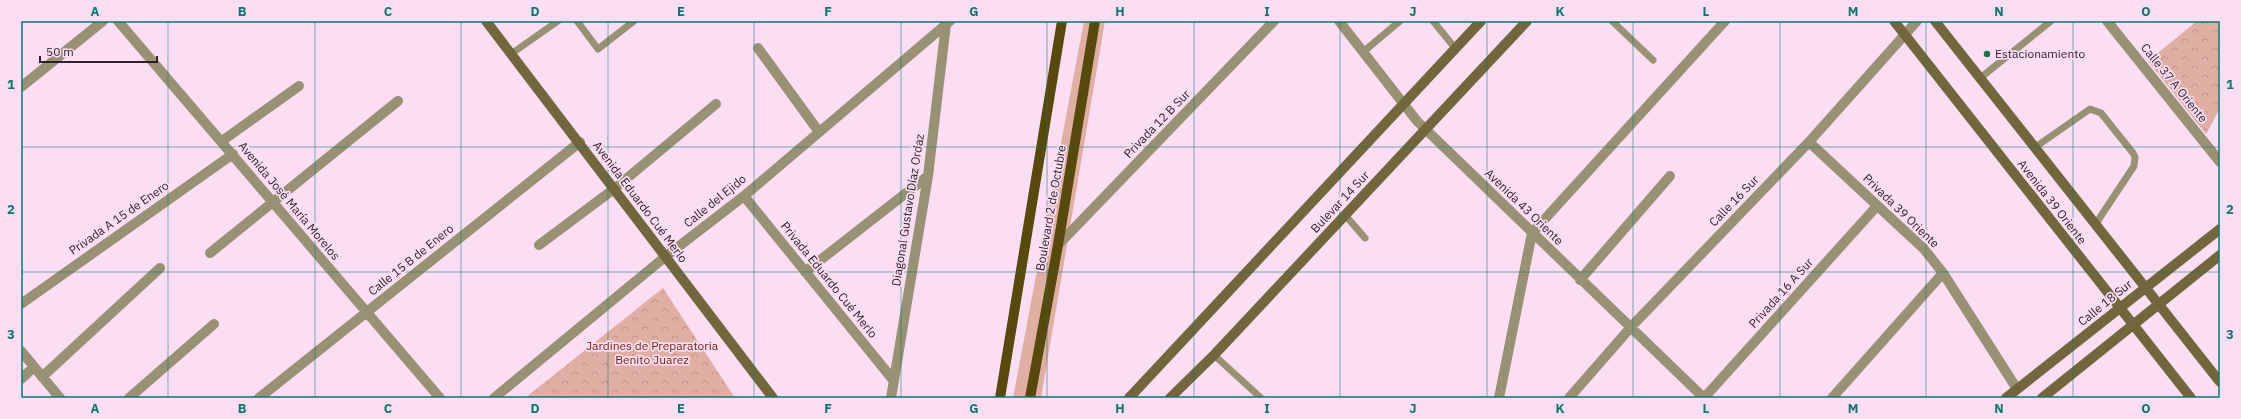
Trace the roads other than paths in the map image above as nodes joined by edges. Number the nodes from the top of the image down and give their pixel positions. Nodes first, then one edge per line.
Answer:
1 (103, 21) edge
2 (118, 21) edge
3 (486, 21) edge
4 (558, 21) edge
5 (577, 21) edge
6 (634, 21) edge
7 (1062, 21) edge
8 (1095, 21) edge
9 (1274, 21) edge
10 (1339, 21) edge
11 (1400, 21) edge
12 (1433, 21) edge
13 (1481, 21) edge
14 (1527, 21) edge
15 (1612, 21) edge
16 (1725, 21) edge
17 (1894, 21) edge
18 (1917, 21) edge
19 (1935, 21) edge
20 (2051, 21) edge
21 (2107, 21) edge
22 (948, 23) edge
23 (1905, 34) junction
24 (758, 48) dead end
25 (1455, 48) junction
26 (1363, 52) junction
27 (512, 54) junction
28 (1653, 60) dead end
29 (1979, 79) junction
30 (299, 86) dead end
31 (21, 87) edge
32 (398, 101) dead end
33 (716, 104) dead end
34 (1403, 104) junction
35 (1426, 130) junction
36 (819, 132) junction
37 (222, 141) junction
38 (580, 142) junction
39 (1809, 142) junction
40 (2034, 148) junction
41 (233, 154) junction
42 (2220, 162) edge
43 (928, 176) junction
44 (1670, 176) dead end
45 (614, 189) junction
46 (744, 196) junction
47 (273, 202) junction
48 (1877, 206) junction
49 (1345, 215) junction
50 (2095, 225) junction
51 (2220, 229) edge
52 (1532, 233) junction
53 (1365, 238) dead end
54 (539, 245) dead end
55 (1058, 245) junction
56 (210, 253) dead end
57 (2220, 255) edge
58 (665, 257) junction
59 (160, 268) dead end
60 (805, 272) junction
61 (1943, 273) junction
62 (1580, 280) junction
63 (2146, 287) junction
64 (21, 304) edge
65 (2159, 306) junction
66 (2119, 309) junction
67 (366, 313) junction
68 (214, 324) dead end
69 (2133, 326) junction
70 (1631, 327) junction
71 (21, 351) edge
72 (1214, 355) junction
73 (34, 367) junction
74 (42, 377) junction
75 (21, 379) edge
76 (894, 381) junction
77 (2220, 382) edge
78 (2017, 389) junction
79 (60, 398) edge
80 (129, 398) edge
81 (259, 398) edge
82 (440, 398) edge
83 (494, 398) edge
84 (773, 398) edge
85 (891, 398) edge
86 (1000, 398) edge
87 (1030, 398) edge
88 (1129, 398) edge
89 (1170, 398) edge
90 (1262, 398) edge
91 (1499, 398) edge
92 (1568, 398) edge
93 (1704, 398) edge
94 (1832, 398) edge
95 (2006, 398) edge
96 (2042, 398) edge
97 (2191, 398) edge

1 - 31 street
2 - 37 street, Avenida José María Morelos
3 - 27 main road, Avenida Eduardo Cué Merlo
4 - 27 lane
5 - 6 lane
7 - 86 main road, Boulevard 2 de Octubre
8 - 55 main road, Boulevard 2 de Octubre
9 - 55 street, Privada 12 B Sur
10 - 26 street, Avenida 43 Oriente
11 - 26 lane
12 - 25 lane
13 - 25 main road, Bulevar 14 Sur
14 - 35 main road, Bulevar 14 Sur
15 - 28 lane
16 - 52 street
17 - 23 main road, Avenida 39 Oriente
18 - 23 street, Calle 16 Sur
19 - 29 main road, Avenida 39 Oriente
20 - 29 lane
21 - 42 street, Calle 37 A Oriente
22 - 36 street, Calle del Ejido
22 - 43 street, Diagonal Gustavo Díaz Ordaz
23 - 39 street, Calle 16 Sur
23 - 66 main road, Avenida 39 Oriente
24 - 36 street
25 - 34 main road, Bulevar 14 Sur
26 - 34 street, Avenida 43 Oriente
27 - 38 main road, Avenida Eduardo Cué Merlo
29 - 40 main road, Avenida 39 Oriente
30 - 37 street
32 - 47 street
33 - 45 street
34 - 35 street, Avenida 43 Oriente
34 - 88 main road, Bulevar 14 Sur
35 - 49 main road, Bulevar 14 Sur
35 - 52 street, Avenida 43 Oriente
36 - 46 street, Calle del Ejido
37 - 41 street, Avenida José María Morelos
38 - 45 main road, Avenida Eduardo Cué Merlo
38 - 67 street, Calle 15 B de Enero
39 - 48 street, Privada 39 Oriente
39 - 70 street, Calle 16 Sur
40 - 50 main road, Avenida 39 Oriente
40 - 50 lane
41 - 47 street, Avenida José María Morelos
41 - 64 street, Privada A 15 de Enero
43 - 60 street
43 - 76 street, Diagonal Gustavo Díaz Ordaz
44 - 62 street
45 - 54 street
45 - 58 main road, Avenida Eduardo Cué Merlo
46 - 58 street, Calle del Ejido
46 - 60 street, Privada Eduardo Cué Merlo
47 - 56 street
47 - 67 street, Avenida José María Morelos
48 - 61 street, Privada 39 Oriente
48 - 93 street, Privada 16 A Sur
49 - 53 lane
49 - 72 main road, Bulevar 14 Sur
50 - 63 main road, Avenida 39 Oriente
51 - 63 main road, Calle 18 Sur
52 - 62 street, Avenida 43 Oriente
52 - 91 street
55 - 87 main road, Boulevard 2 de Octubre
57 - 65 main road
58 - 83 street, Calle del Ejido
58 - 84 main road, Avenida Eduardo Cué Merlo
59 - 74 street
60 - 76 street, Privada Eduardo Cué Merlo
61 - 78 street, Privada 39 Oriente
61 - 94 street
62 - 70 street, Avenida 43 Oriente
63 - 65 main road, Avenida 39 Oriente
63 - 66 main road, Calle 18 Sur
65 - 69 main road
65 - 77 main road, Avenida 39 Oriente
66 - 69 main road, Avenida 39 Oriente
66 - 78 main road, Calle 18 Sur
67 - 81 street, Calle 15 B de Enero
67 - 82 street, Avenida José María Morelos
68 - 80 street
69 - 96 main road
69 - 97 main road, Avenida 39 Oriente
70 - 92 street, Calle 16 Sur
70 - 93 street, Avenida 43 Oriente
71 - 73 street
72 - 89 main road, Bulevar 14 Sur
72 - 90 lane
73 - 74 street
73 - 75 street
74 - 79 street
76 - 85 street, Diagonal Gustavo Díaz Ordaz
78 - 95 main road, Calle 18 Sur

